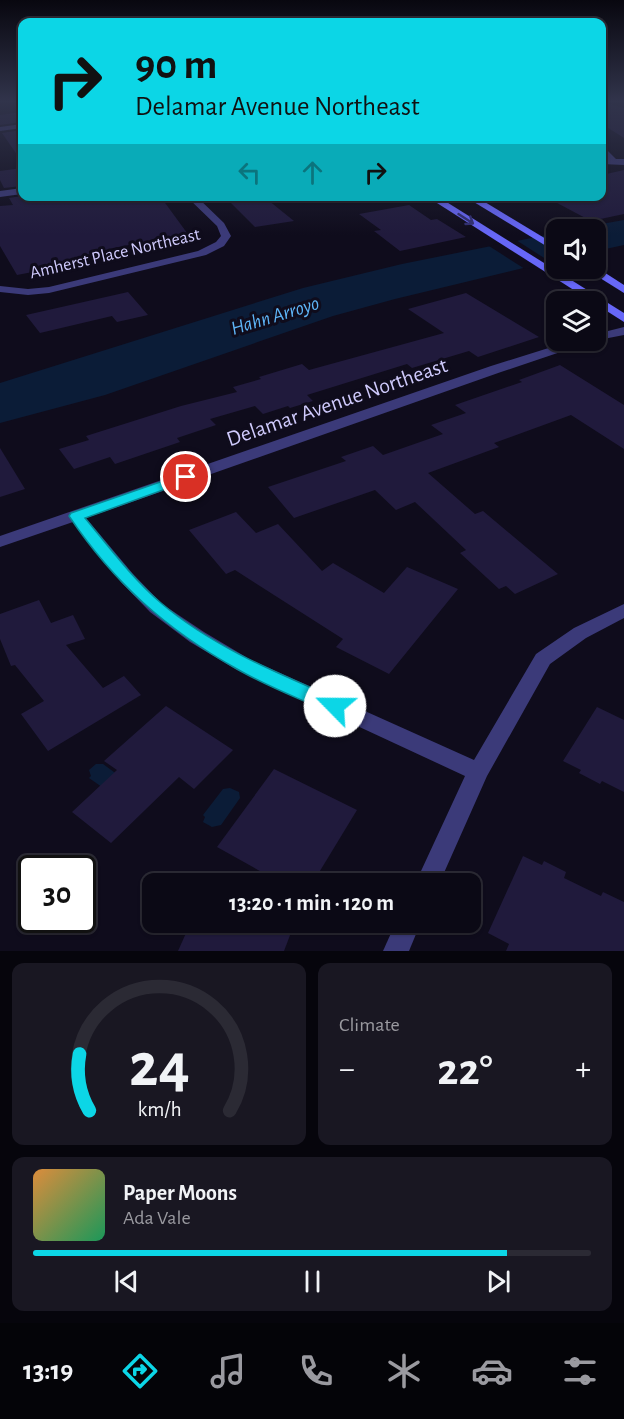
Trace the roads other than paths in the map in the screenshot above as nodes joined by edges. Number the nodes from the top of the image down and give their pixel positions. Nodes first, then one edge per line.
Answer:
1 (606, 152) edge
2 (606, 162) edge
3 (614, 162) junction
4 (624, 162) edge
5 (18, 192) edge
6 (0, 194) edge
7 (195, 201) edge
8 (438, 201) edge
9 (476, 201) edge
10 (546, 243) edge
11 (606, 279) edge
12 (3, 290) edge
13 (624, 290) edge
14 (624, 318) edge
15 (624, 331) edge
16 (606, 336) edge
17 (554, 351) edge
18 (76, 516) junction
19 (0, 542) edge
20 (624, 610) edge
21 (478, 772) junction
22 (432, 873) edge
23 (404, 933) edge
24 (396, 951) edge

1 - 3 street
2 - 3 street
3 - 4 street
5 - 6 street
7 - 12 street, Amherst Place Northeast
8 -> 14 main road
9 - 10 main road
11 - 13 main road
15 - 16 street
17 - 18 street, Delamar Avenue Northeast
18 - 19 street, Delamar Avenue Northeast
18 - 21 street
20 - 21 street
21 - 22 street
23 - 24 street

